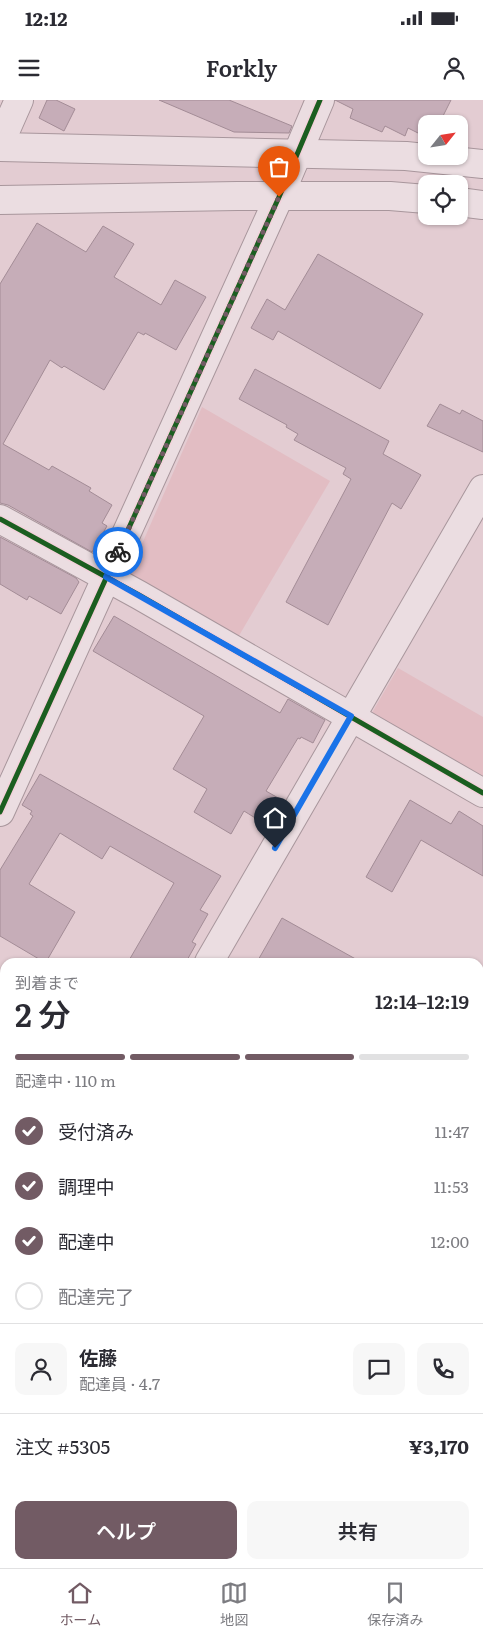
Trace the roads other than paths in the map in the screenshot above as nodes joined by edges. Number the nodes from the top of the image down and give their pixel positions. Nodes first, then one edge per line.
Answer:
1 (19, 100) edge
2 (320, 100) edge
3 (0, 145) edge
4 (298, 154) junction
5 (483, 164) edge
6 (279, 197) junction
7 (418, 198) edge
8 (0, 200) edge
9 (468, 203) edge
10 (483, 205) edge
11 (483, 489) edge
12 (0, 519) edge
13 (106, 577) junction
14 (351, 716) junction
15 (483, 793) edge
16 (0, 812) edge
17 (211, 958) edge

1 - 3 street
2 - 4 street
3 - 4 street
4 - 5 street
4 - 6 street
6 - 7 street
6 - 8 street
6 - 13 street
9 - 10 street
11 - 14 street
12 - 13 street
13 - 14 street
13 - 16 street
14 - 15 street
14 - 17 street

